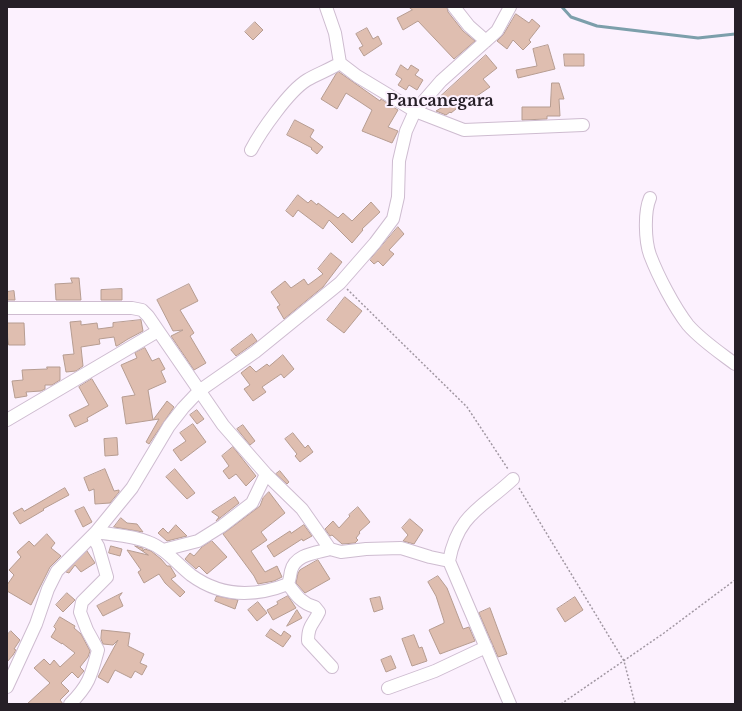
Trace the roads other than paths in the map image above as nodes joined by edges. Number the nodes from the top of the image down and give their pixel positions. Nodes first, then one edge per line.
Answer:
1 (326, 7) edge
2 (454, 7) edge
3 (510, 7) edge
4 (486, 41) junction
5 (340, 63) junction
6 (416, 111) junction
7 (583, 124) dead end
8 (251, 150) dead end
9 (650, 198) dead end
10 (7, 308) edge
11 (158, 332) junction
12 (735, 364) edge
13 (199, 391) junction
14 (7, 420) edge
15 (266, 474) junction
16 (513, 479) dead end
17 (94, 534) junction
18 (330, 549) junction
19 (163, 550) junction
20 (449, 561) junction
21 (288, 584) junction
22 (486, 647) junction
23 (332, 667) dead end
24 (7, 687) edge
25 (388, 688) dead end
26 (70, 704) edge
27 (510, 704) edge

1 - 5 street
2 - 4 street
3 - 4 street
4 - 6 street
5 - 6 street
5 - 8 street
6 - 7 street
6 - 13 street
9 - 12 street
10 - 11 street
11 - 13 street
11 - 14 street
13 - 15 street
13 - 17 street
15 - 18 street
15 - 19 street
16 - 20 street
17 - 19 street
17 - 24 street
17 - 26 street
18 - 20 street
18 - 21 street
19 - 21 street
20 - 22 street
21 - 23 street
22 - 25 street
22 - 27 street

